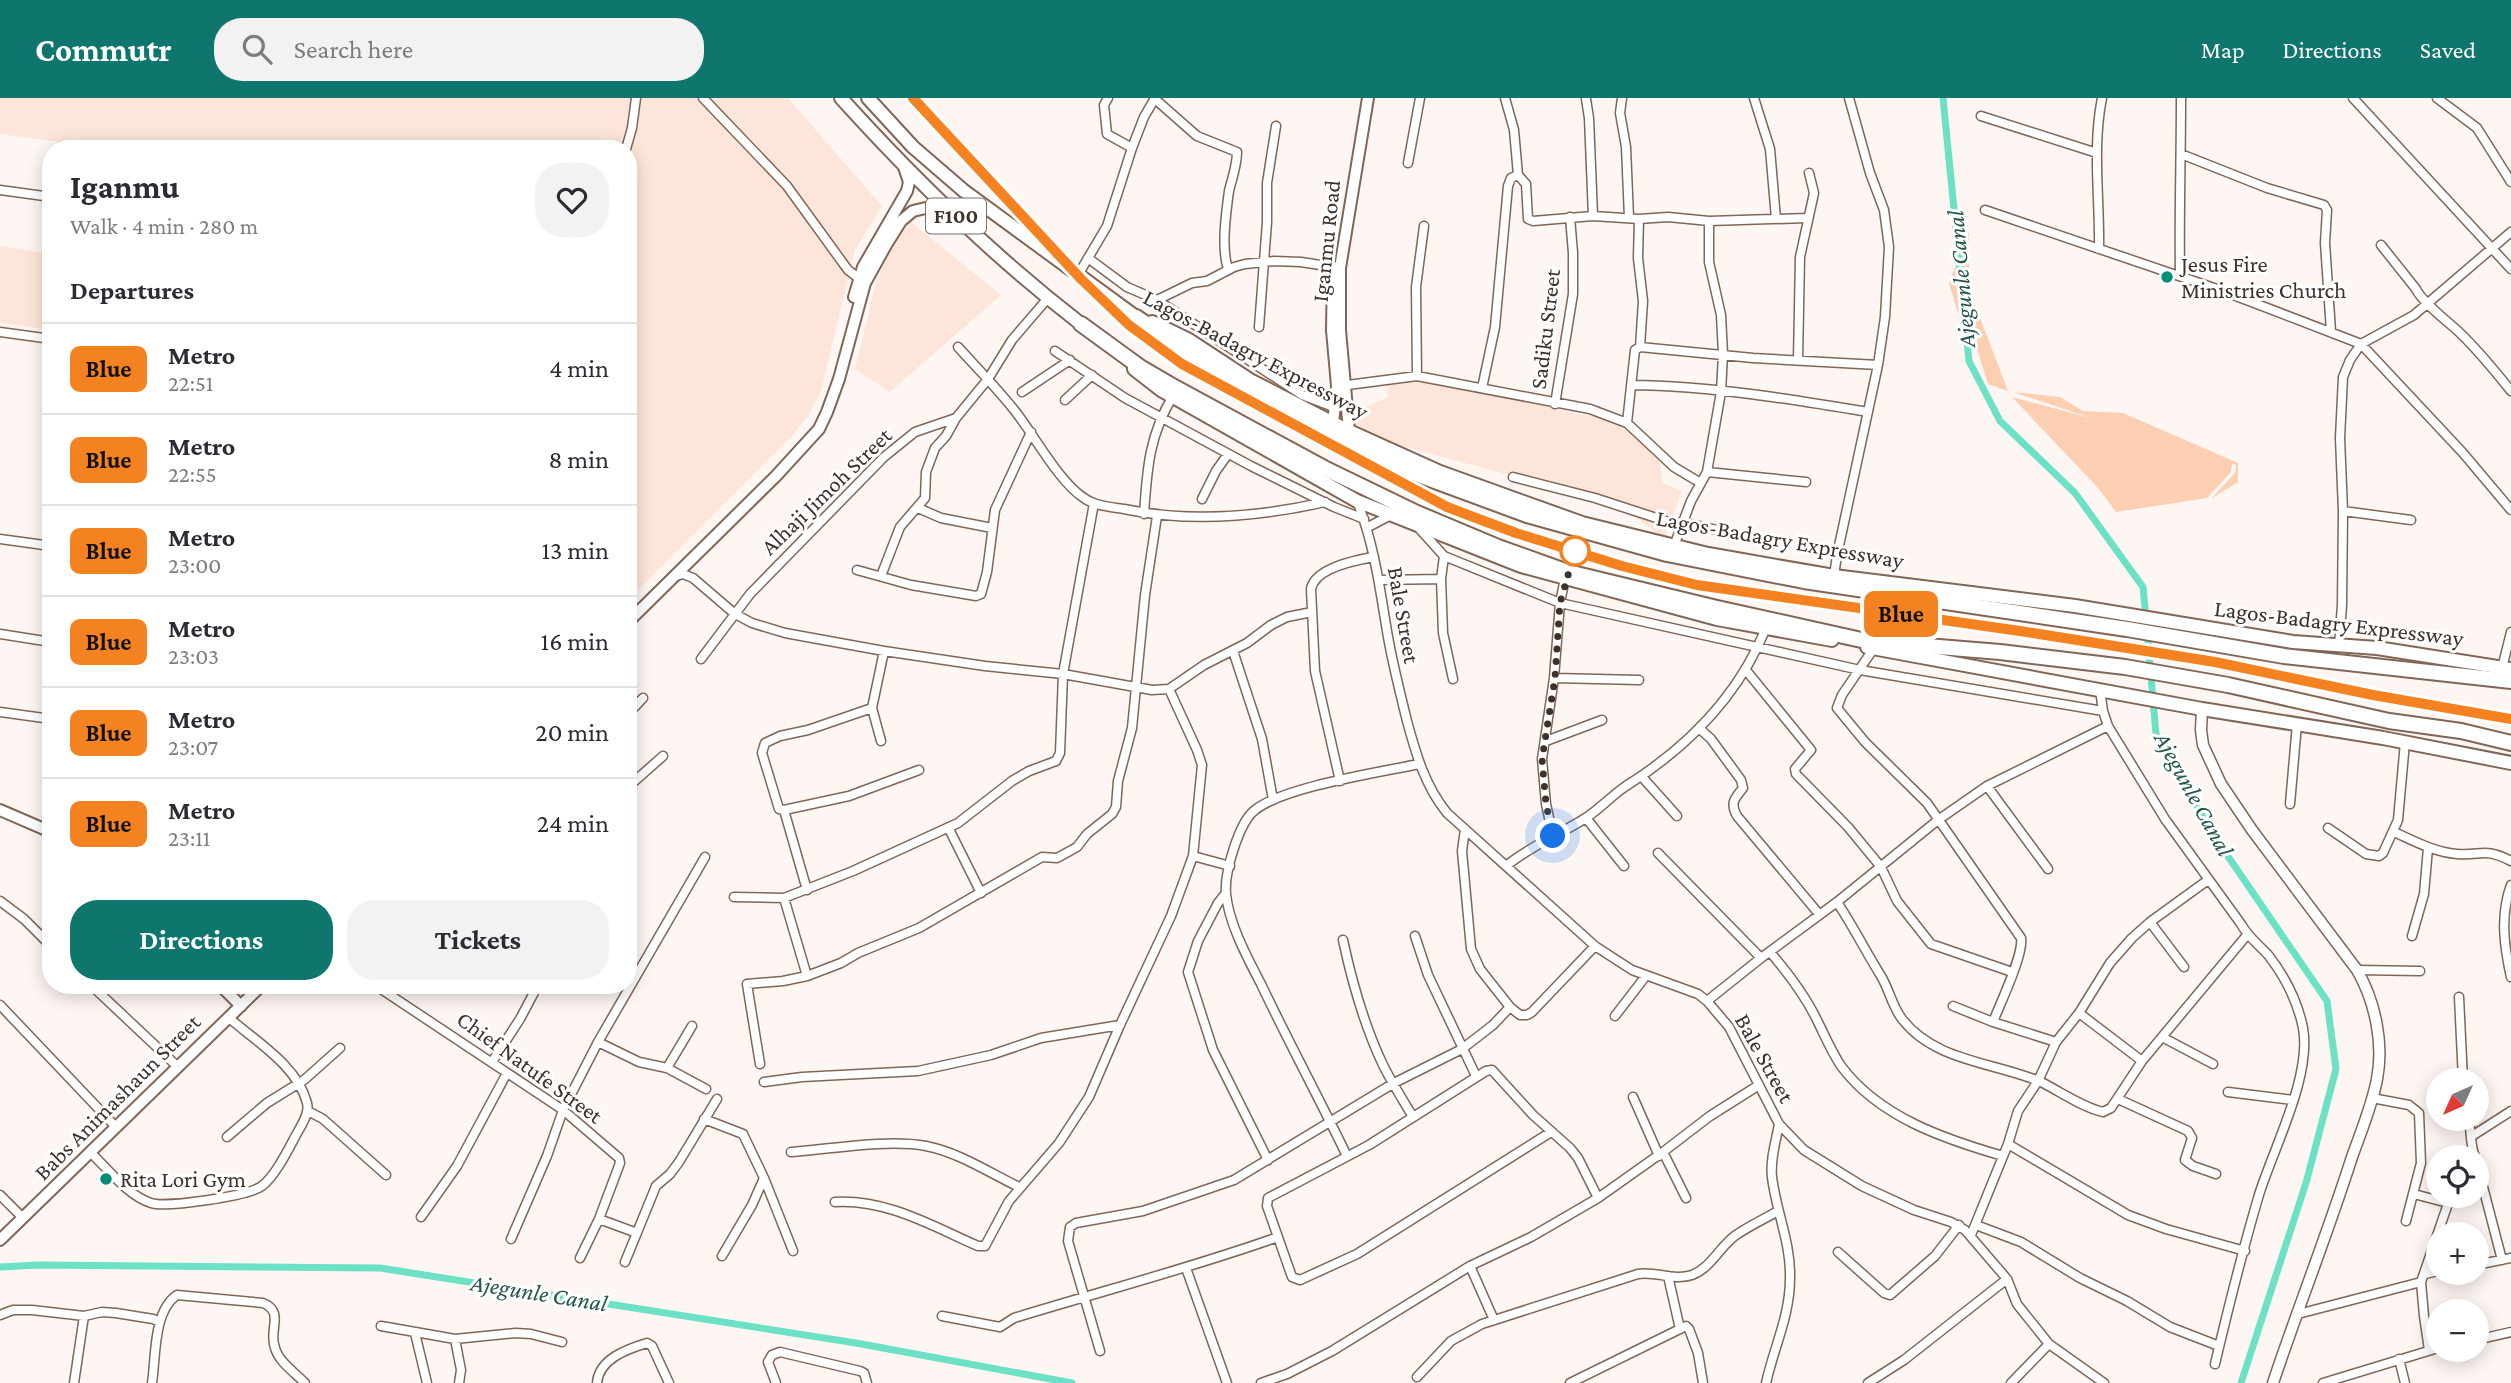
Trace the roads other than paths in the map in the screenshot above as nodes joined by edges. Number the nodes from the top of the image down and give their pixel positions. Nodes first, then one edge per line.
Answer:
1 (636, 98) edge
2 (703, 98) edge
3 (841, 98) edge
4 (868, 98) edge
5 (1108, 98) edge
6 (1360, 98) edge
7 (1367, 98) edge
8 (1420, 98) edge
9 (1505, 98) edge
10 (1622, 98) edge
11 (1754, 98) edge
12 (1849, 98) edge
13 (2102, 98) edge
14 (2181, 98) edge
15 (2353, 98) edge
16 (2437, 98) edge
17 (1155, 99) edge
18 (1586, 99) edge
19 (1981, 116) dead end
20 (1276, 126) dead end
21 (629, 140) edge
22 (1132, 148) junction
23 (2097, 153) junction
24 (2181, 154) junction
25 (1408, 163) dead end
26 (904, 167) junction
27 (1809, 173) dead end
28 (1518, 175) junction
29 (2511, 182) edge
30 (0, 190) edge
31 (42, 196) edge
32 (946, 207) junction
33 (1985, 210) dead end
34 (1593, 216) junction
35 (1570, 218) junction
36 (1629, 218) junction
37 (1807, 218) junction
38 (1639, 219) junction
39 (1776, 219) junction
40 (1709, 221) junction
41 (1424, 226) dead end
42 (2511, 232) edge
43 (2381, 245) dead end
44 (2490, 248) junction
45 (2099, 249) junction
46 (1088, 258) junction
47 (1264, 261) junction
48 (1333, 267) junction
49 (1228, 270) junction
50 (2511, 270) edge
51 (1079, 275) junction
52 (2179, 276) junction
53 (862, 281) junction
54 (1048, 298) junction
55 (1157, 300) junction
56 (2429, 302) junction
57 (1136, 317) junction
58 (1081, 324) junction
59 (1259, 327) dead end
60 (2331, 331) junction
61 (0, 332) edge
62 (42, 338) edge
63 (2361, 344) junction
64 (958, 347) dead end
65 (1640, 347) junction
66 (1055, 351) dead end
67 (1723, 354) junction
68 (1070, 359) junction
69 (1798, 360) junction
70 (1878, 365) junction
71 (1093, 375) junction
72 (1417, 376) junction
73 (988, 379) junction
74 (1631, 385) junction
75 (1342, 386) junction
76 (1482, 388) junction
77 (2511, 391) edge
78 (1022, 392) dead end
79 (1721, 392) junction
80 (1173, 396) junction
81 (1065, 400) dead end
82 (1555, 404) junction
83 (1336, 408) junction
84 (1868, 412) junction
85 (1160, 416) junction
86 (956, 418) junction
87 (1333, 423) junction
88 (1627, 423) junction
89 (1349, 431) junction
90 (1031, 432) junction
91 (1228, 454) junction
92 (1707, 472) junction
93 (1513, 477) dead end
94 (1699, 482) junction
95 (1807, 482) dead end
96 (761, 486) junction
97 (1202, 499) dead end
98 (1357, 501) junction
99 (1325, 502) junction
100 (1094, 503) junction
101 (918, 508) junction
102 (2511, 510) edge
103 (2343, 511) junction
104 (1144, 514) junction
105 (1391, 515) junction
106 (1157, 516) junction
107 (2411, 520) dead end
108 (1366, 523) junction
109 (1681, 524) junction
110 (1416, 525) junction
111 (992, 528) junction
112 (1744, 536) dead end
113 (0, 539) edge
114 (42, 545) edge
115 (1674, 546) junction
116 (1444, 556) junction
117 (1374, 557) junction
118 (691, 560) junction
119 (857, 569) dead end
120 (675, 576) junction
121 (880, 576) junction
122 (1834, 576) junction
123 (693, 578) junction
124 (1565, 578) junction
125 (1441, 579) junction
126 (1380, 580) junction
127 (1560, 603) junction
128 (637, 604) edge
129 (1312, 612) junction
130 (637, 613) edge
131 (735, 614) junction
132 (1766, 628) junction
133 (2511, 632) edge
134 (0, 634) edge
135 (42, 641) edge
136 (2339, 646) junction
137 (1758, 648) junction
138 (1874, 648) junction
139 (884, 651) junction
140 (1233, 651) junction
141 (701, 659) dead end
142 (2507, 668) edge
143 (1745, 669) junction
144 (1860, 670) junction
145 (1063, 674) junction
146 (1555, 678) junction
147 (1453, 679) dead end
148 (1639, 680) dead end
149 (2511, 681) edge
150 (1137, 689) junction
151 (1168, 689) junction
152 (2100, 690) junction
153 (643, 698) dead end
154 (637, 704) edge
155 (872, 708) junction
156 (2203, 709) junction
157 (2103, 711) junction
158 (0, 712) edge
159 (42, 718) edge
160 (1602, 720) dead end
161 (2297, 724) junction
162 (2108, 726) junction
163 (1700, 729) junction
164 (881, 741) dead end
165 (1546, 741) junction
166 (2405, 742) junction
167 (2511, 743) edge
168 (663, 757) dead end
169 (2511, 763) edge
170 (1419, 764) junction
171 (919, 770) dead end
172 (1643, 778) junction
173 (637, 779) edge
174 (1340, 781) junction
175 (1987, 786) junction
176 (1273, 800) junction
177 (2290, 804) dead end
178 (0, 810) edge
179 (784, 810) junction
180 (1677, 816) dead end
181 (1586, 818) junction
182 (1938, 820) junction
183 (42, 828) edge
184 (948, 828) junction
185 (2328, 828) dead end
186 (1465, 829) junction
187 (2394, 832) junction
188 (1553, 836) junction
189 (2428, 848) junction
190 (1658, 853) dead end
191 (1193, 856) junction
192 (705, 858) dead end
193 (2511, 861) edge
194 (1230, 866) junction
195 (1506, 866) junction
196 (1624, 866) dead end
197 (1881, 867) junction
198 (2048, 869) dead end
199 (2208, 880) junction
200 (2511, 885) edge
201 (807, 890) junction
202 (981, 893) junction
203 (1226, 893) junction
204 (734, 897) dead end
205 (784, 898) junction
206 (0, 901) edge
207 (1837, 902) junction
208 (1819, 914) junction
209 (2150, 922) junction
210 (2247, 935) junction
211 (1415, 936) dead end
212 (2412, 936) dead end
213 (42, 937) edge
214 (1343, 940) dead end
215 (1595, 946) junction
216 (1770, 952) junction
217 (1761, 958) junction
218 (2184, 967) dead end
219 (2357, 970) junction
220 (2420, 971) dead end
221 (2012, 972) junction
222 (637, 975) edge
223 (807, 976) junction
224 (1645, 977) junction
225 (2511, 977) edge
226 (101, 994) edge
227 (225, 994) edge
228 (248, 994) edge
229 (252, 994) edge
230 (389, 994) edge
231 (533, 994) edge
232 (626, 994) edge
233 (2459, 996) dead end
234 (1707, 1001) junction
235 (1953, 1006) dead end
236 (1510, 1007) junction
237 (2, 1010) edge
238 (235, 1010) junction
239 (2079, 1013) junction
240 (1615, 1016) dead end
241 (1993, 1022) junction
242 (1120, 1025) junction
243 (692, 1026) dead end
244 (2162, 1037) junction
245 (598, 1042) junction
246 (2056, 1042) junction
247 (340, 1048) dead end
248 (1462, 1049) junction
249 (2142, 1061) junction
250 (492, 1062) junction
251 (760, 1064) dead end
252 (2213, 1064) dead end
253 (178, 1067) junction
254 (667, 1068) junction
255 (2462, 1068) edge
256 (507, 1073) junction
257 (1476, 1076) junction
258 (2038, 1081) junction
259 (298, 1083) junction
260 (764, 1083) dead end
261 (1394, 1083) junction
262 (1759, 1085) junction
263 (706, 1089) dead end
264 (2228, 1092) dead end
265 (1633, 1097) dead end
266 (2372, 1098) junction
267 (717, 1099) dead end
268 (2118, 1099) junction
269 (2293, 1100) junction
270 (563, 1110) junction
271 (308, 1111) junction
272 (2511, 1111) edge
273 (1413, 1117) junction
274 (704, 1119) junction
275 (1330, 1122) junction
276 (1779, 1124) junction
277 (115, 1126) junction
278 (2471, 1131) edge
279 (1551, 1132) junction
280 (2472, 1136) junction
281 (227, 1137) dead end
282 (2008, 1144) junction
283 (2471, 1145) edge
284 (90, 1152) junction
285 (791, 1152) dead end
286 (1661, 1154) junction
287 (1347, 1156) junction
288 (2003, 1156) junction
289 (1268, 1160) junction
290 (2216, 1174) dead end
291 (386, 1175) dead end
292 (764, 1178) junction
293 (1019, 1187) junction
294 (2414, 1194) junction
295 (0, 1195) edge
296 (2426, 1196) edge
297 (1598, 1198) junction
298 (1686, 1198) dead end
299 (835, 1202) dead end
300 (2446, 1208) edge
301 (2489, 1208) edge
302 (1778, 1211) junction
303 (421, 1217) dead end
304 (23, 1218) junction
305 (599, 1219) junction
306 (2406, 1221) dead end
307 (1959, 1225) junction
308 (1976, 1225) junction
309 (636, 1233) junction
310 (1971, 1235) junction
311 (1278, 1237) junction
312 (0, 1240) edge
313 (511, 1240) dead end
314 (793, 1251) dead end
315 (2245, 1251) junction
316 (1838, 1252) dead end
317 (722, 1256) dead end
318 (580, 1258) dead end
319 (2511, 1258) edge
320 (2502, 1260) junction
321 (625, 1262) dead end
322 (2489, 1262) edge
323 (1470, 1266) junction
324 (1186, 1268) junction
325 (1668, 1276) junction
326 (2426, 1277) edge
327 (2423, 1278) junction
328 (2007, 1279) junction
329 (1083, 1296) junction
330 (2426, 1299) edge
331 (2298, 1314) junction
332 (0, 1315) edge
333 (85, 1316) junction
334 (942, 1316) dead end
335 (1494, 1320) junction
336 (160, 1322) junction
337 (381, 1326) dead end
338 (1679, 1329) junction
339 (2511, 1332) edge
340 (415, 1334) junction
341 (2489, 1337) edge
342 (456, 1339) junction
343 (562, 1342) dead end
344 (2049, 1344) junction
345 (2219, 1346) junction
346 (1100, 1351) dead end
347 (2426, 1351) edge
348 (2399, 1359) junction
349 (2215, 1364) dead end
350 (1417, 1377) dead end
351 (597, 1379) edge
352 (867, 1381) edge
353 (74, 1383) edge
354 (152, 1383) edge
355 (305, 1383) edge
356 (427, 1383) edge
357 (459, 1383) edge
358 (669, 1383) edge
359 (776, 1383) edge
360 (1227, 1383) edge
361 (1261, 1383) edge
362 (1570, 1383) edge
363 (1703, 1383) edge
364 (1766, 1383) edge
365 (1868, 1383) edge
366 (2011, 1383) edge
367 (2104, 1383) edge
368 (2273, 1383) edge
369 (2323, 1383) edge
370 (2405, 1383) edge

1 - 21 street
2 - 53 street
3 - 26 main road, F100
4 - 51 main road, Lagos-Badagry Expressway / F100
5 - 22 street
6 - 48 main road, Iganmu Road
7 - 75 main road, Iganmu Road
8 - 25 street
9 - 28 street
10 - 36 street
11 - 39 street
12 - 70 street
13 - 23 street
14 - 24 street
15 - 44 street
16 - 29 street
17 - 22 street
17 - 49 street
18 - 34 street
19 - 23 street
20 - 47 street
22 - 46 street
23 - 45 street
24 - 52 street
24 - 60 street
26 - 32 main road, F100
26 - 53 main road
27 - 37 street
28 - 35 street
28 - 76 street
30 - 31 street
32 - 53 main road
32 - 54 main road, F100
33 - 45 street
34 - 35 street
34 - 36 street
35 - 82 street, Sadiku Street
36 - 38 street
37 - 39 street
37 - 69 street
38 - 40 street
38 - 65 street
39 - 40 street
40 - 67 street
41 - 72 street
42 - 44 street
43 - 56 street
44 - 50 street
44 - 56 street
45 - 52 street
46 - 51 street
46 - 55 street
47 - 48 street
47 - 49 street
47 - 59 street
48 - 75 main road, Iganmu Road
49 - 55 street
51 - 57 main road, Lagos-Badagry Expressway / F100
52 - 60 street
53 - 96 main road
54 - 58 main road, F100
54 - 73 street
55 - 83 street
56 - 63 street
56 - 77 street
57 - 87 main road, Lagos-Badagry Expressway / F100
57 - 149 highway, Lagos-Badagry Expressway / F100
58 - 80 main road
58 - 167 highway, F100
60 - 63 street
61 - 62 street
63 - 102 street
63 - 103 street
64 - 73 street
65 - 67 street
65 - 74 street
66 - 68 street
67 - 69 street
67 - 79 street
68 - 71 street
68 - 78 street
69 - 70 street
70 - 84 street
71 - 81 street
71 - 85 street
72 - 75 street
72 - 76 street
73 - 86 street
73 - 90 street
74 - 79 street
74 - 88 street
75 - 83 main road, Iganmu Road
75 - 89 main road, Iganmu Road
76 - 82 street
79 - 84 street
79 - 92 street
80 - 85 street
80 - 98 main road
82 - 88 street
83 - 87 main road, Iganmu Road
84 - 122 street
85 - 91 street
85 - 104 street
86 - 101 street
86 - 131 street, Alhaji Jimoh Street
87 - 89 main road, Lagos-Badagry Expressway / F100
88 - 94 street
89 - 115 main road, Lagos-Badagry Expressway / F100
90 - 100 street
90 - 111 street
91 - 97 street
91 - 99 street
92 - 94 street
92 - 95 street
93 - 109 street
94 - 109 street
96 - 118 main road
96 - 128 main road
98 - 105 main road
98 - 108 street, Bale Street
99 - 106 street
99 - 108 street
100 - 104 street
100 - 145 street
101 - 111 street
101 - 121 street
103 - 107 street
103 - 136 street
104 - 106 street
105 - 108 street
105 - 110 main road
106 - 150 street
108 - 117 street, Bale Street
109 - 112 street
109 - 115 street
110 - 116 street
110 - 124 main road
111 - 121 street
113 - 114 street
115 - 122 main road, Lagos-Badagry Expressway / F100
116 - 125 street
116 - 127 street
117 - 126 street, Bale Street
117 - 129 street
118 - 120 main road
118 - 123 street
119 - 121 street
120 - 123 street
120 - 130 main road
122 - 136 main road, Lagos-Badagry Expressway
123 - 131 street
124 - 127 street
124 - 132 main road
125 - 126 street
125 - 147 street
126 - 170 street, Bale Street
127 - 137 street
127 - 146 street
129 - 140 street
129 - 174 street
131 - 139 street
131 - 141 street, Alhaji Jimoh Street
132 - 137 street
132 - 138 main road
133 - 142 street
134 - 135 street
136 - 142 main road, Lagos-Badagry Expressway
137 - 143 street
137 - 144 street
138 - 144 street
138 - 152 main road
139 - 145 street
139 - 155 street
140 - 151 street
140 - 176 street
143 - 163 street
143 - 197 street
144 - 157 street
144 - 182 street
145 - 150 street
145 - 184 street
146 - 148 street
146 - 165 street
150 - 151 street
150 - 202 street
151 - 191 street
152 - 156 main road
152 - 157 street
153 - 154 street
155 - 164 street
155 - 179 street
156 - 161 main road
156 - 219 street
157 - 162 street
158 - 159 street
160 - 165 street
161 - 166 main road
161 - 177 street
162 - 175 street
162 - 199 street
163 - 172 street
163 - 208 street
165 - 188 street
166 - 169 main road
166 - 187 street
168 - 173 street
170 - 174 street
170 - 186 street, Bale Street
171 - 179 street
172 - 180 street
172 - 181 street
174 - 176 street
175 - 182 street
175 - 198 street
176 - 194 street
178 - 183 main road
179 - 201 street
181 - 188 street
181 - 196 street
182 - 197 street
182 - 221 street
184 - 201 street
184 - 202 street
185 - 187 street
186 - 195 street, Bale Street
186 - 236 street
187 - 189 street
188 - 195 street
189 - 193 street
189 - 212 street
190 - 217 street
191 - 194 street
191 - 242 street
192 - 222 street
194 - 203 street
195 - 215 street, Bale Street
197 - 207 street
197 - 221 street
199 - 209 street
199 - 210 street
200 - 225 street
201 - 205 street
202 - 223 street
203 - 275 street
203 - 289 street
204 - 205 street
205 - 223 street
206 - 213 street
207 - 208 street
207 - 258 street
208 - 216 street
209 - 218 street
209 - 239 street
210 - 244 street
210 - 269 street
211 - 248 street
214 - 261 street
215 - 224 street, Bale Street
215 - 236 street
216 - 217 street
216 - 288 street
217 - 234 street
219 - 220 street
219 - 266 street
221 - 241 street
223 - 251 street
224 - 234 street, Bale Street
224 - 240 street
226 - 253 street
227 - 238 main road
228 - 238 main road, Babs Animashaun Street
229 - 238 main road, Babs Animashaun Street
230 - 250 street, Chief Natufe Street
231 - 250 street
232 - 245 street
233 - 255 street
234 - 262 street, Bale Street
235 - 241 street
236 - 248 street
237 - 277 street
238 - 253 main road, Babs Animashaun Street
238 - 259 street
239 - 246 street
239 - 249 street
241 - 246 street
242 - 260 street
242 - 293 street
243 - 254 street
244 - 249 street
244 - 252 street
245 - 254 street
245 - 270 street
246 - 258 street
247 - 259 street
248 - 257 street
248 - 261 street
249 - 268 street
250 - 256 street, Chief Natufe Street
253 - 277 main road, Babs Animashaun Street
254 - 263 street
256 - 270 street, Chief Natufe Street
256 - 303 street
257 - 273 street
257 - 279 street
258 - 268 street
258 - 282 street
259 - 271 street
259 - 281 street
261 - 273 street
261 - 275 street
262 - 276 street, Bale Street
262 - 286 street
264 - 269 street
265 - 286 street
266 - 294 street
266 - 331 street
267 - 274 street
268 - 290 street
269 - 315 street
270 - 305 street, Chief Natufe Street
270 - 313 street
271 - 284 street
271 - 291 street
272 - 280 street
273 - 287 street
274 - 292 street
274 - 309 street
275 - 287 street
275 - 289 street
276 - 302 street
276 - 307 street, Bale Street
277 - 284 main road, Babs Animashaun Street
278 - 280 street
279 - 297 street
279 - 311 street
280 - 283 street
282 - 288 street
282 - 315 street
284 - 304 main road, Babs Animashaun Street
285 - 293 street
286 - 297 street
286 - 298 street
287 - 311 street
288 - 308 street
289 - 329 street
292 - 314 street
292 - 317 street
293 - 299 street
294 - 296 street
294 - 306 street
295 - 304 street
297 - 323 street
300 - 327 street
301 - 320 street
302 - 325 street
302 - 364 street
304 - 312 main road, Babs Animashaun Street
305 - 309 street
305 - 318 street
307 - 310 street, Bale Street
307 - 316 street
308 - 310 street
308 - 345 street
309 - 321 street
310 - 328 street, Bale Street
311 - 324 street
315 - 345 street
319 - 320 street
320 - 322 street
323 - 335 street
323 - 361 street
324 - 329 street
324 - 360 street
325 - 335 street
325 - 338 street
326 - 327 street
327 - 330 street
327 - 331 street
328 - 344 street, Bale Street
328 - 365 street
329 - 334 street
329 - 346 street
331 - 368 street
332 - 333 street
333 - 336 street
333 - 353 street
335 - 350 street
336 - 354 street
336 - 355 street
337 - 340 street
338 - 362 street
338 - 363 street
339 - 341 street
340 - 342 street
340 - 356 street
342 - 343 street
342 - 357 street
344 - 366 street
344 - 367 street, Bale Street
345 - 349 street
347 - 348 street
348 - 369 street
348 - 370 street
351 - 358 street
352 - 359 street

